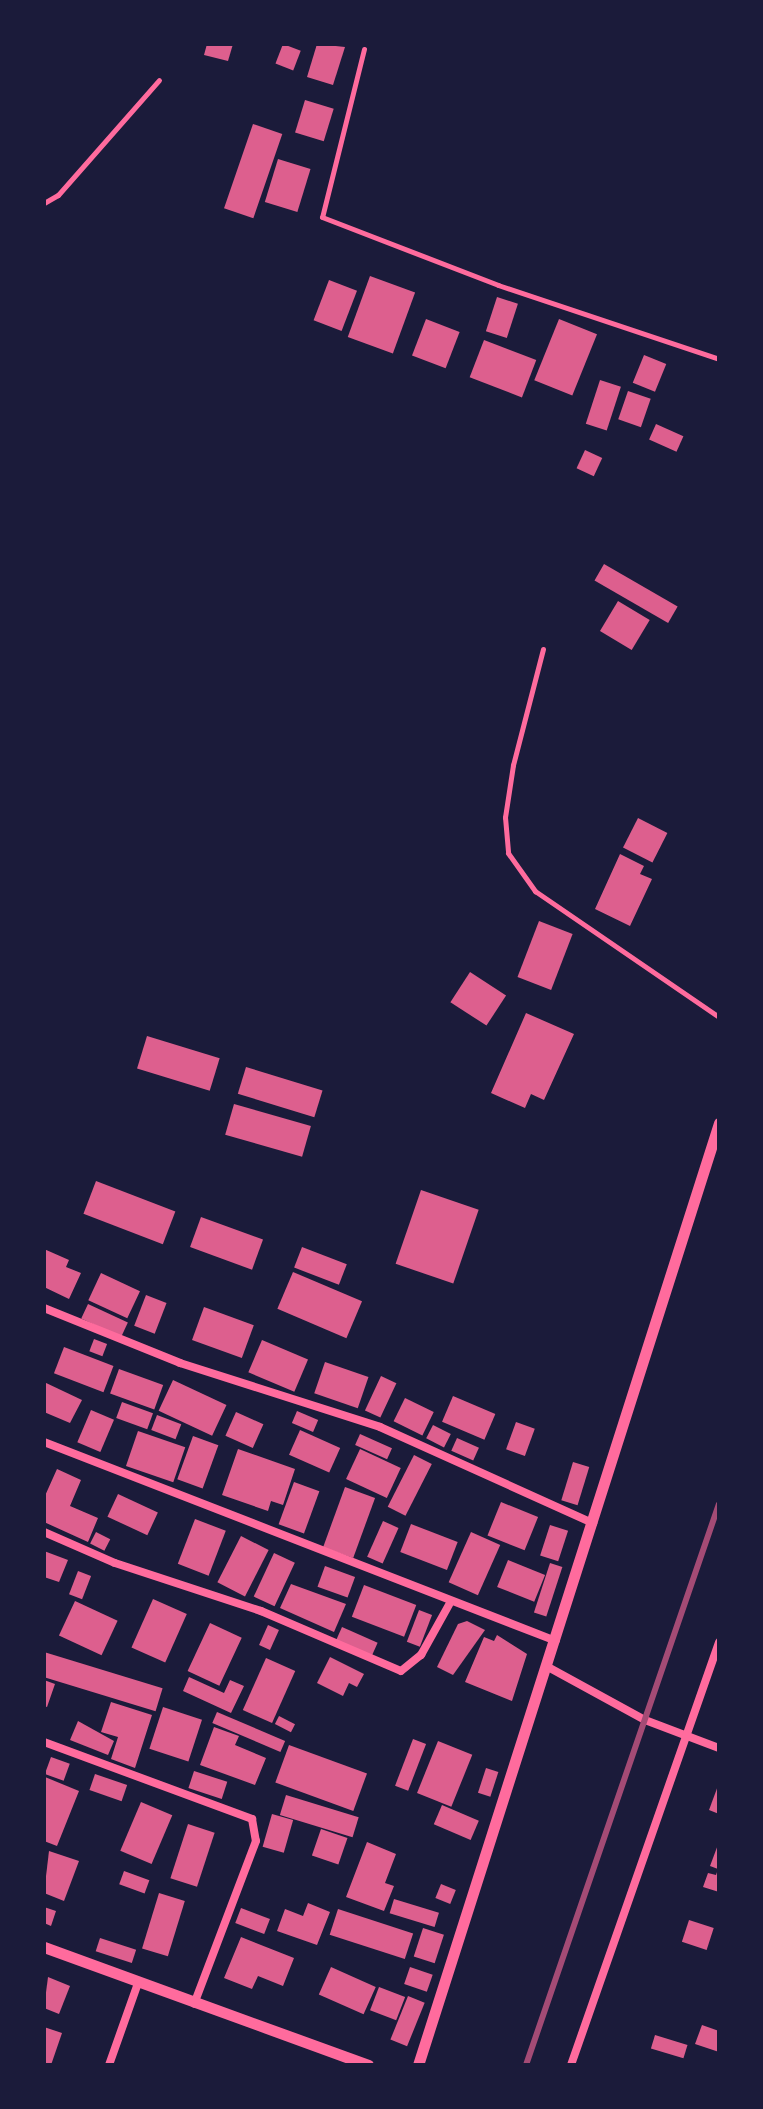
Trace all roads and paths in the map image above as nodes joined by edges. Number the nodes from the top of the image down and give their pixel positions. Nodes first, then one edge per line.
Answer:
1 (364, 49) dead end
2 (159, 80) dead end
3 (44, 203) edge
4 (719, 359) edge
5 (543, 649) dead end
6 (719, 1017) edge
7 (719, 1123) edge
8 (44, 1308) edge
9 (44, 1442) edge
10 (593, 1523) junction
11 (44, 1532) edge
12 (450, 1603) junction
13 (556, 1641) junction
14 (719, 1642) edge
15 (548, 1667) junction
16 (684, 1737) junction
17 (44, 1742) edge
18 (719, 1748) edge
19 (44, 1947) edge
20 (138, 1983) junction
21 (194, 2004) junction
22 (109, 2065) edge
23 (368, 2065) edge
24 (418, 2065) edge
25 (571, 2065) edge

1 - 4 lane
2 - 3 lane
5 - 6 lane
7 - 10 street
8 - 10 street
9 - 12 street
10 - 13 street
11 - 12 street
12 - 13 street
13 - 15 street
14 - 16 street
15 - 16 street
15 - 24 street
16 - 18 street
16 - 25 street
17 - 21 street
19 - 20 street
20 - 21 street
20 - 22 street
21 - 23 street

